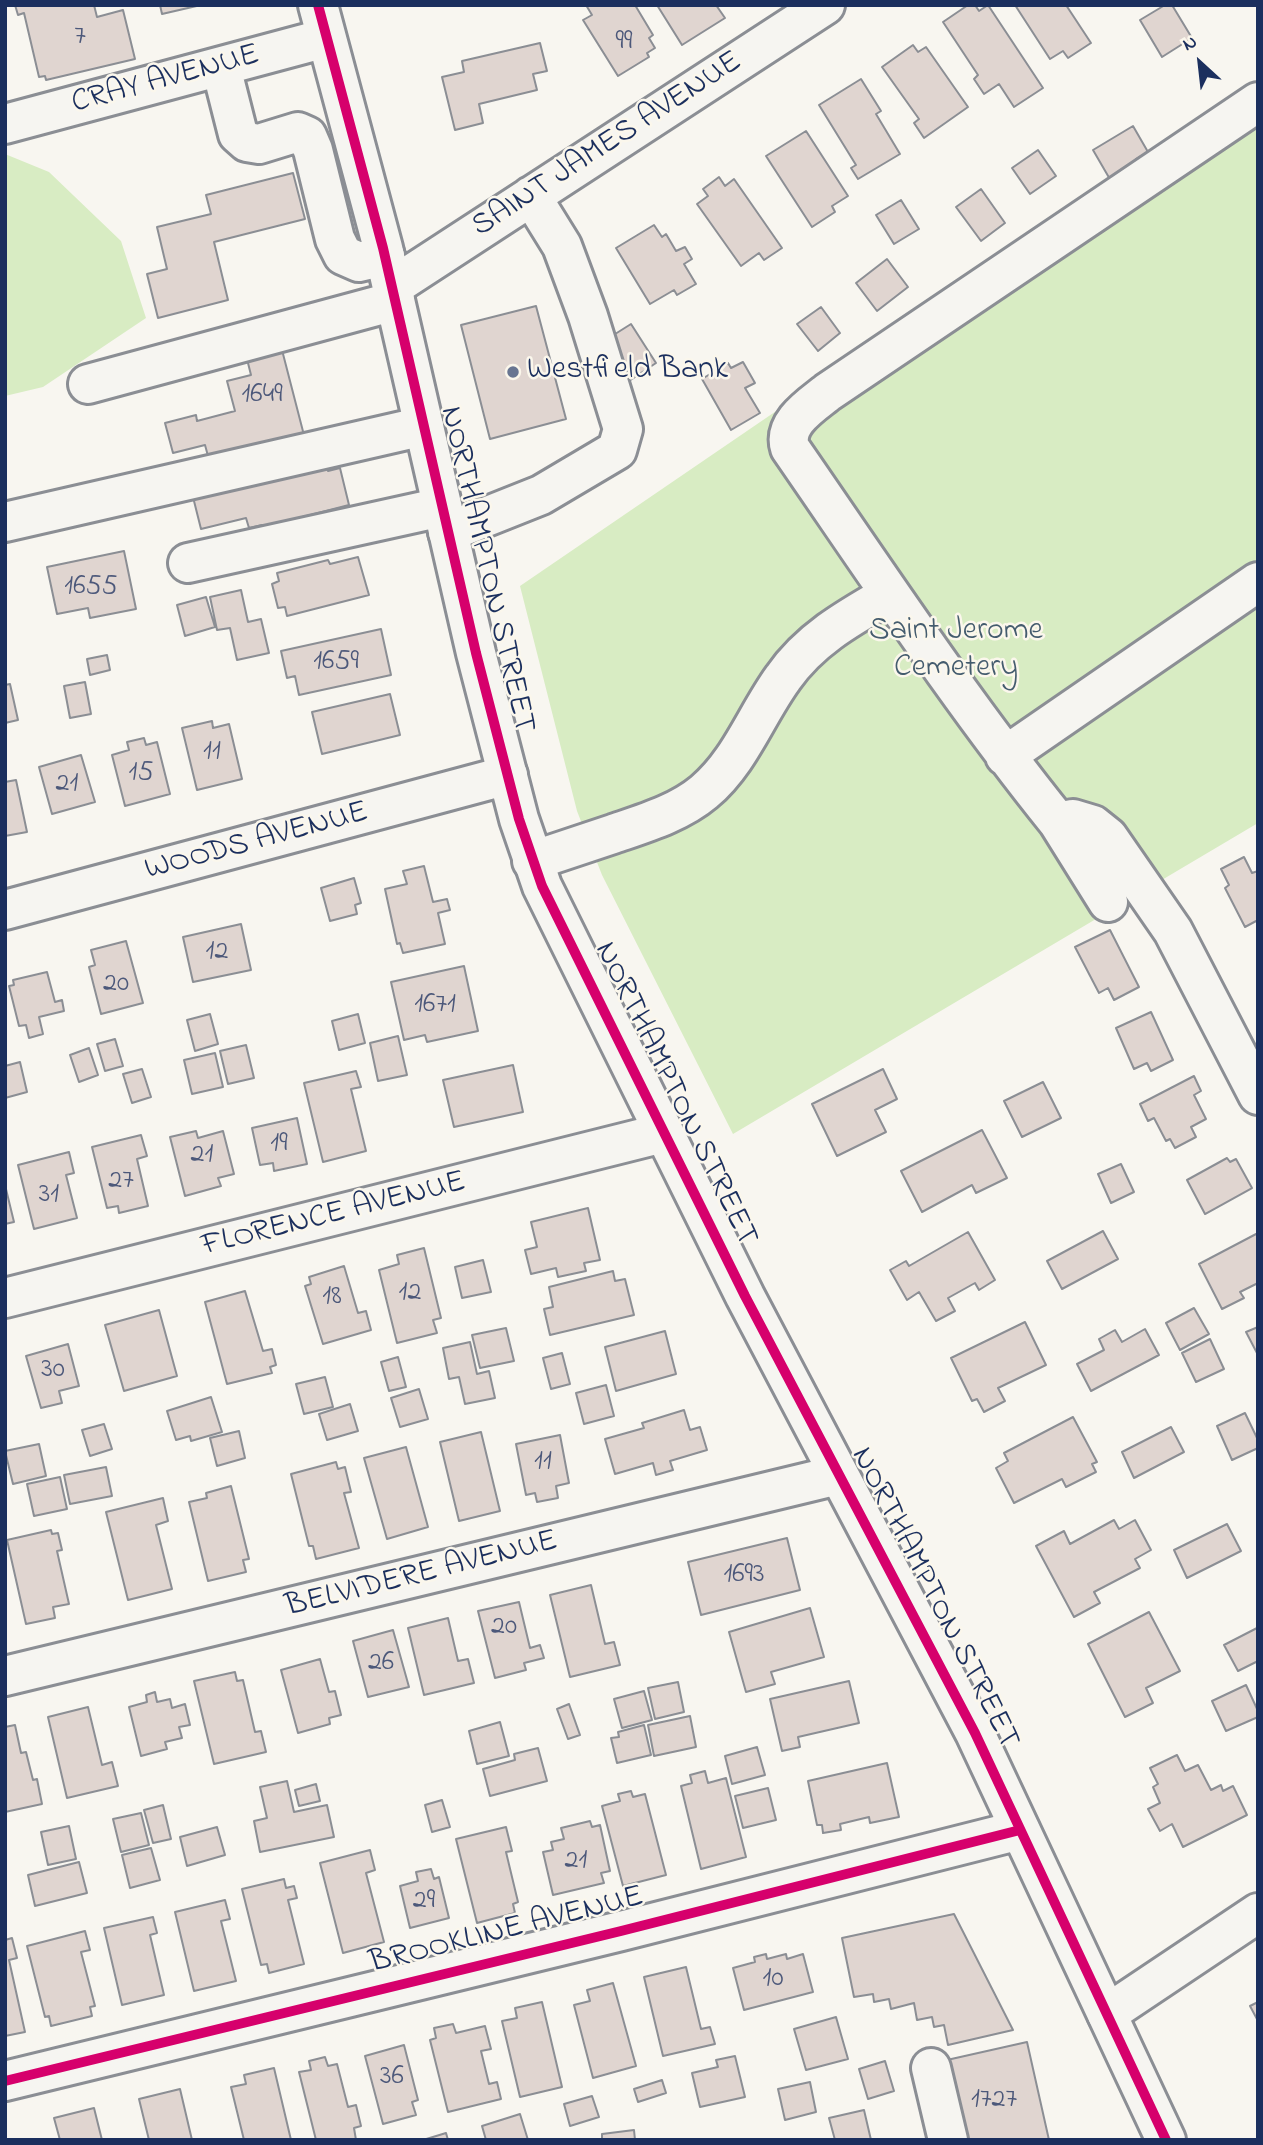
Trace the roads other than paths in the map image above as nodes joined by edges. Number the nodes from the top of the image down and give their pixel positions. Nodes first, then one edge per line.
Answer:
1 (825, 5) edge
2 (322, 22) edge
3 (221, 67) junction
4 (1258, 103) edge
5 (5, 124) edge
6 (531, 196) junction
7 (390, 281) junction
8 (88, 384) dead end
9 (424, 426) junction
10 (445, 519) junction
11 (5, 522) edge
12 (188, 563) dead end
13 (1258, 582) edge
14 (890, 594) junction
15 (1004, 756) junction
16 (508, 775) junction
17 (1058, 822) junction
18 (532, 861) junction
19 (1108, 902) dead end
20 (5, 910) edge
21 (1258, 1095) edge
22 (663, 1133) junction
23 (5, 1298) edge
24 (838, 1475) junction
25 (5, 1676) edge
26 (1020, 1830) junction
27 (1258, 1913) edge
28 (1107, 2014) junction
29 (931, 2068) dead end
30 (5, 2081) edge
31 (948, 2140) edge
32 (1166, 2140) edge

1 - 6 street, SAINT JAMES AVENUE
2 - 3 street, CRAY AVENUE
2 - 7 street, NORTHAMPTON STREET
3 - 5 street, CRAY AVENUE
3 - 7 street
4 - 14 street
6 - 7 street, SAINT JAMES AVENUE
6 - 10 street
7 - 8 street
7 - 9 street, NORTHAMPTON STREET
9 - 10 street, NORTHAMPTON STREET
9 - 11 street
10 - 12 street
10 - 16 street, NORTHAMPTON STREET
13 - 15 street
14 - 15 street
14 - 18 street
15 - 17 street
16 - 18 street, NORTHAMPTON STREET
16 - 20 street, WOODS AVENUE
17 - 19 street
17 - 21 street
18 - 22 street, NORTHAMPTON STREET
22 - 23 street, FLORENCE AVENUE
22 - 24 street, NORTHAMPTON STREET
24 - 25 street, BELVIDERE AVENUE
24 - 26 street, NORTHAMPTON STREET
26 - 28 street, NORTHAMPTON STREET
26 - 30 street, BROOKLINE AVENUE
27 - 28 street
28 - 32 street, NORTHAMPTON STREET
29 - 31 street

